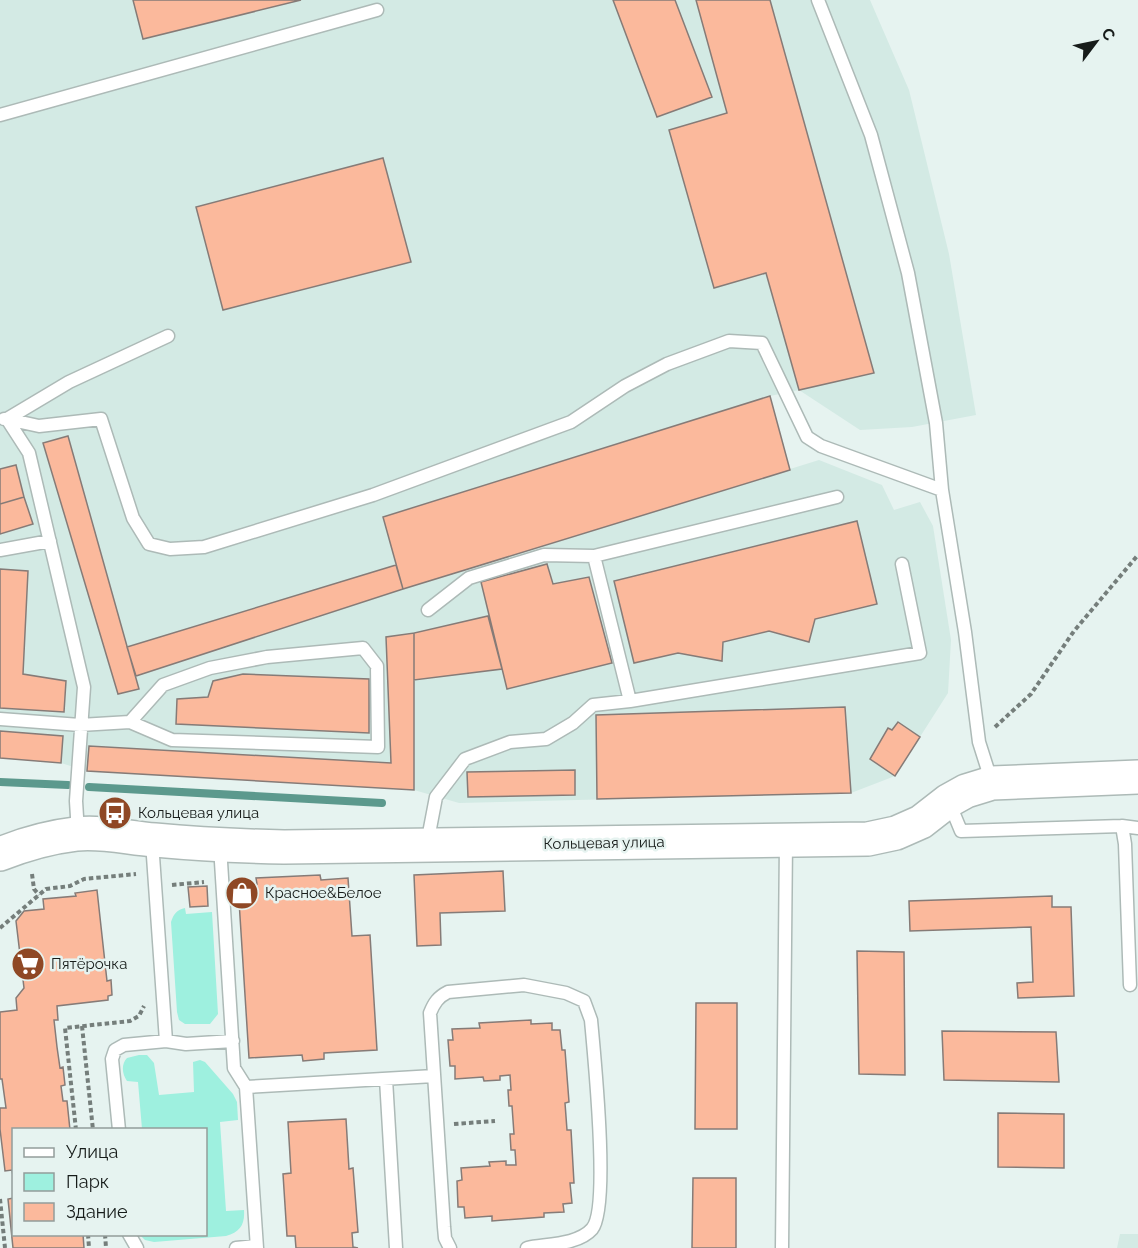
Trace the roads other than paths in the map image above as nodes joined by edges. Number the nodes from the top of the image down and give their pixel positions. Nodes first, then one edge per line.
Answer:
1 (818, 0) edge
2 (377, 10) dead end
3 (0, 115) edge
4 (168, 336) dead end
5 (3, 419) edge
6 (942, 490) junction
7 (837, 497) dead end
8 (50, 541) junction
9 (0, 550) edge
10 (594, 556) junction
11 (902, 564) dead end
12 (428, 610) dead end
13 (630, 701) junction
14 (0, 719) edge
15 (130, 722) junction
16 (80, 725) junction
17 (1132, 777) edge
18 (992, 783) junction
19 (948, 801) junction
20 (1122, 826) junction
21 (1138, 828) edge
22 (78, 834) junction
23 (786, 840) junction
24 (220, 845) junction
25 (427, 845) junction
26 (0, 854) edge
27 (153, 856) junction
28 (1130, 985) dead end
29 (166, 1041) junction
30 (233, 1041) junction
31 (434, 1076) junction
32 (386, 1079) junction
33 (246, 1087) junction
34 (119, 1128) edge
35 (256, 1247) edge
36 (236, 1248) edge
37 (396, 1248) edge
38 (450, 1248) edge
39 (527, 1248) edge
40 (782, 1248) edge

1 - 6 lane
2 - 3 lane
4 - 5 lane
5 - 6 lane
5 - 8 lane
6 - 18 lane
7 - 10 lane
8 - 9 lane
8 - 16 lane
10 - 12 lane
10 - 13 lane
11 - 13 lane
13 - 25 lane
14 - 16 lane
15 - 15 lane
15 - 16 lane
16 - 22 lane
17 - 18 street, Кольцевая улица
18 - 19 street, Кольцевая улица
19 - 20 lane
19 - 23 street, Кольцевая улица
20 - 21 lane
20 - 28 lane
22 - 26 street, Кольцевая улица
22 - 27 street, Кольцевая улица
23 - 25 street, Кольцевая улица
23 - 40 lane
24 - 25 street, Кольцевая улица
24 - 27 street, Кольцевая улица
24 - 30 lane
27 - 29 lane
29 - 30 lane
29 - 34 lane
30 - 33 lane
31 - 32 lane
31 - 38 lane
31 - 39 lane
32 - 33 lane
32 - 37 lane
33 - 35 lane
35 - 36 lane

